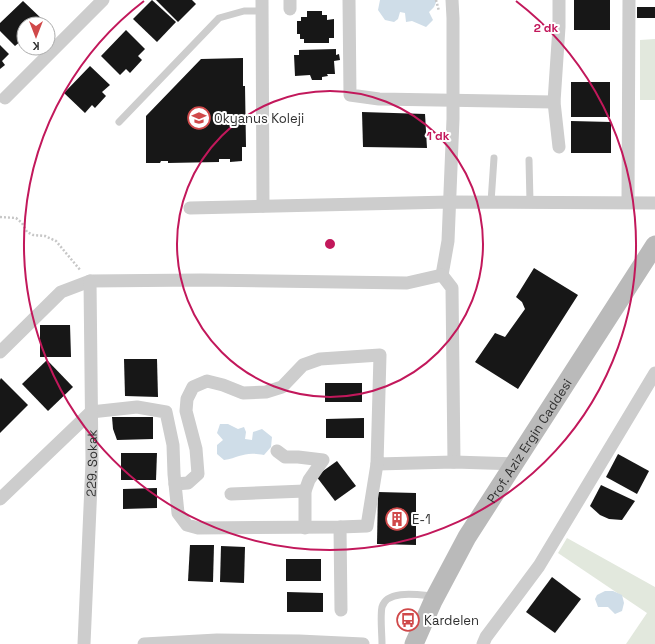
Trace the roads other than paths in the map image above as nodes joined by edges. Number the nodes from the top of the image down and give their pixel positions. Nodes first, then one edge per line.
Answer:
1 (103, 0) edge
2 (349, 0) edge
3 (452, 0) edge
4 (559, 0) edge
5 (629, 0) edge
6 (262, 5) edge
7 (5, 98) dead end
8 (453, 100) junction
9 (554, 102) junction
10 (119, 122) dead end
11 (559, 146) dead end
12 (494, 158) dead end
13 (529, 160) dead end
14 (450, 202) junction
15 (491, 202) junction
16 (530, 202) junction
17 (628, 202) junction
18 (655, 203) edge
19 (263, 206) junction
20 (190, 208) dead end
21 (655, 245) edge
22 (442, 275) junction
23 (90, 281) junction
24 (0, 352) edge
25 (655, 373) edge
26 (91, 412) junction
27 (277, 451) dead end
28 (454, 462) junction
29 (377, 464) junction
30 (514, 464) junction
31 (175, 484) junction
32 (305, 491) junction
33 (231, 494) dead end
34 (0, 499) edge
35 (340, 527) junction
36 (305, 528) junction
37 (435, 596) junction
38 (341, 610) dead end
39 (256, 642) edge
40 (84, 644) edge
41 (144, 644) edge
42 (364, 644) edge
43 (382, 644) edge
44 (414, 644) edge
45 (483, 644) edge

1 - 7 street
2 - 8 street
3 - 8 street
4 - 9 street
5 - 17 street
6 - 10 lane
6 - 19 street
8 - 9 street
8 - 14 street
9 - 11 street
12 - 15 lane
13 - 16 lane
14 - 15 street
14 - 19 street
14 - 22 street
15 - 16 street
16 - 17 street
17 - 18 street
19 - 20 street
21 - 30 street, Prof. Aziz Ergin Caddesi
22 - 23 street
22 - 28 street
23 - 24 street
23 - 26 street, 229. Sokak
25 - 45 street
26 - 31 street
26 - 34 street
26 - 40 street, 229. Sokak
27 - 32 street
28 - 29 street
28 - 30 street
29 - 31 street
29 - 35 street
30 - 37 street, Prof. Aziz Ergin Caddesi
31 - 36 street
32 - 33 street
32 - 36 street
35 - 36 street
35 - 38 street
37 - 43 lane
37 - 44 street, Prof. Aziz Ergin Caddesi
39 - 41 street
39 - 42 street

